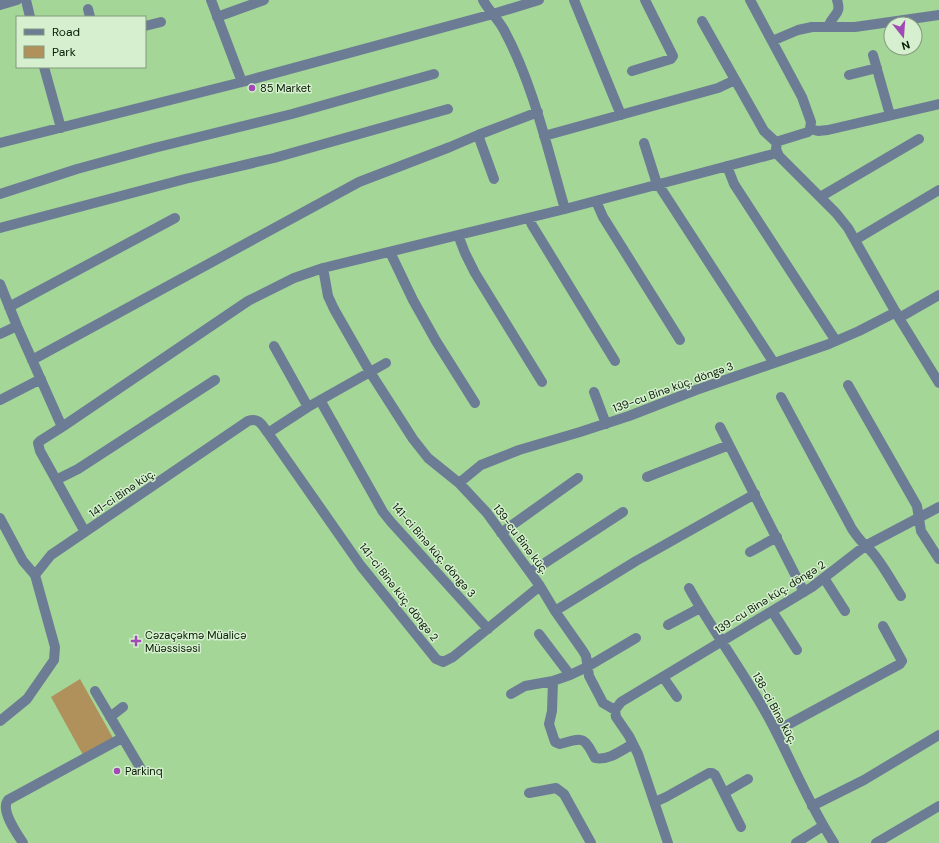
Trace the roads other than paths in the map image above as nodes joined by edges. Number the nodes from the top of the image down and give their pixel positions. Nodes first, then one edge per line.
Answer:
1 (16, 0) edge
2 (26, 0) edge
3 (211, 0) edge
4 (264, 0) edge
5 (483, 0) edge
6 (539, 0) edge
7 (574, 0) edge
8 (645, 0) edge
9 (750, 0) edge
10 (837, 0) edge
11 (0, 5) edge
12 (493, 14) junction
13 (939, 15) edge
14 (30, 16) edge
15 (217, 17) junction
16 (702, 21) dead end
17 (161, 22) dead end
18 (146, 26) edge
19 (828, 27) junction
20 (772, 41) junction
21 (873, 55) dead end
22 (44, 68) edge
23 (876, 68) junction
24 (632, 71) dead end
25 (434, 74) dead end
26 (849, 75) dead end
27 (735, 80) junction
28 (242, 82) junction
29 (939, 104) edge
30 (448, 109) dead end
31 (538, 112) junction
32 (621, 114) junction
33 (890, 115) junction
34 (60, 128) junction
35 (810, 129) junction
36 (478, 135) junction
37 (544, 136) junction
38 (919, 138) dead end
39 (0, 143) edge
40 (644, 143) dead end
41 (777, 148) junction
42 (727, 166) junction
43 (494, 179) dead end
44 (659, 185) junction
45 (939, 190) edge
46 (0, 194) edge
47 (820, 197) junction
48 (596, 201) junction
49 (565, 209) junction
50 (175, 218) dead end
51 (529, 218) junction
52 (0, 228) edge
53 (458, 235) junction
54 (855, 240) junction
55 (390, 252) junction
56 (323, 268) junction
57 (0, 284) edge
58 (939, 294) edge
59 (9, 306) junction
60 (898, 315) junction
61 (17, 326) junction
62 (0, 334) edge
63 (680, 340) dead end
64 (836, 341) junction
65 (274, 346) dead end
66 (32, 360) junction
67 (615, 361) dead end
68 (386, 363) dead end
69 (774, 363) junction
70 (370, 372) junction
71 (41, 379) junction
72 (215, 380) dead end
73 (542, 382) dead end
74 (939, 383) edge
75 (848, 385) dead end
76 (594, 392) dead end
77 (782, 397) dead end
78 (0, 400) edge
79 (320, 400) junction
80 (475, 404) dead end
81 (308, 407) junction
82 (606, 424) junction
83 (62, 427) junction
84 (720, 427) dead end
85 (268, 433) junction
86 (729, 445) junction
87 (647, 477) dead end
88 (578, 478) dead end
89 (56, 480) junction
90 (459, 483) junction
91 (755, 494) junction
92 (939, 507) edge
93 (623, 512) dead end
94 (0, 518) edge
95 (919, 518) junction
96 (85, 532) junction
97 (501, 532) junction
98 (777, 537) junction
99 (865, 546) junction
100 (750, 552) dead end
101 (939, 559) edge
102 (531, 572) junction
103 (35, 575) junction
104 (824, 578) junction
105 (540, 586) junction
106 (690, 588) dead end
107 (804, 592) junction
108 (901, 596) dead end
109 (700, 608) junction
110 (555, 611) junction
111 (772, 611) junction
112 (845, 611) dead end
113 (668, 625) dead end
114 (883, 626) dead end
115 (488, 629) junction
116 (539, 634) dead end
117 (636, 638) dead end
118 (721, 641) junction
119 (797, 650) dead end
120 (587, 667) junction
121 (570, 675) junction
122 (663, 677) junction
123 (552, 682) junction
124 (95, 691) dead end
125 (511, 694) dead end
126 (677, 697) dead end
127 (123, 707) dead end
128 (614, 710) junction
129 (110, 717) junction
130 (0, 721) edge
131 (776, 731) junction
132 (939, 736) edge
133 (122, 738) junction
134 (633, 744) junction
135 (141, 770) dead end
136 (748, 779) dead end
137 (528, 793) dead end
138 (724, 794) junction
139 (655, 802) junction
140 (812, 806) junction
141 (939, 806) edge
142 (823, 826) junction
143 (741, 827) dead end
144 (22, 843) edge
145 (591, 843) edge
146 (668, 843) edge
147 (796, 843) edge
148 (834, 843) edge
149 (876, 843) edge

1 - 11 street
2 - 14 street
3 - 15 street
4 - 15 street
5 - 12 street
6 - 12 street
7 - 32 street
8 - 24 street
9 - 20 street
10 - 19 street
12 - 28 street
12 - 31 street
13 - 19 street
15 - 28 street
16 - 27 street
17 - 18 street
19 - 20 street
20 - 35 street
21 - 23 street
22 - 34 street
23 - 26 street
23 - 33 street
25 - 46 street
27 - 32 street
27 - 41 street
28 - 34 street
29 - 33 street
30 - 52 street
31 - 36 street
31 - 37 street
32 - 37 street
33 - 35 street
34 - 39 street
35 - 41 street
36 - 43 street
36 - 66 street
37 - 49 street
38 - 47 street
40 - 44 street
41 - 42 street
41 - 47 street
42 - 44 street
42 - 64 street
44 - 48 street
44 - 69 street
45 - 54 street
47 - 54 street
48 - 49 street
48 - 63 street
49 - 51 street
50 - 59 street
51 - 53 street
51 - 67 street
53 - 55 street
53 - 73 street
54 - 60 street
55 - 56 street
55 - 80 street
56 - 70 street, 139-cu Binə küç.
56 - 83 street
57 - 59 street
58 - 60 street, 139-cu Binə küç. döngə 3
59 - 61 street
60 - 64 street, 139-cu Binə küç. döngə 3
60 - 74 street
61 - 62 street
61 - 66 street
64 - 69 street, 139-cu Binə küç. döngə 3
65 - 81 street
66 - 71 street
68 - 70 street
69 - 82 street, 139-cu Binə küç. döngə 3
70 - 79 street
70 - 90 street, 139-cu Binə küç.
71 - 78 street
71 - 83 street
72 - 89 street
75 - 95 street
76 - 82 street
77 - 99 street
79 - 81 street
79 - 115 street, 141-ci Binə küç. döngə 3
81 - 85 street
82 - 90 street, 139-cu Binə küç. döngə 3
83 - 89 street
84 - 86 street
85 - 96 street, 141-ci Binə küç.
85 - 115 street, 141-ci Binə küç. döngə 2
86 - 87 street
86 - 91 street
88 - 97 street
89 - 96 street
90 - 97 street, 139-cu Binə küç.
91 - 98 street
91 - 110 street
92 - 95 street, 139-cu Binə küç. döngə 2
93 - 102 street
94 - 103 street
95 - 99 street, 139-cu Binə küç. döngə 2
95 - 101 street
96 - 103 street, 141-ci Binə küç.
97 - 102 street, 139-cu Binə küç.
98 - 100 street
98 - 107 street
99 - 104 street, 139-cu Binə küç. döngə 2
99 - 108 street
102 - 105 street, 139-cu Binə küç.
103 - 130 street
104 - 107 street, 139-cu Binə küç. döngə 2
104 - 112 street
105 - 110 street, 139-cu Binə küç.
105 - 115 street, 141-ci Binə küç. döngə 2
106 - 109 street, 138-ci Binə küç.
107 - 111 street, 139-cu Binə küç. döngə 2
109 - 113 street
109 - 118 street, 138-ci Binə küç.
110 - 120 street, 139-cu Binə küç.
111 - 118 street, 139-cu Binə küç. döngə 2
111 - 119 street
114 - 131 street
116 - 121 street
117 - 120 street
118 - 122 street, 139-cu Binə küç. döngə 2
118 - 131 street, 138-ci Binə küç.
120 - 121 street
120 - 128 street, 139-cu Binə küç.
121 - 123 street
122 - 126 street
122 - 128 street, 139-cu Binə küç. döngə 2
123 - 125 street
123 - 134 street
124 - 129 street
127 - 129 street
128 - 134 street, 139-cu Binə küç.
129 - 133 street
131 - 140 street, 138-ci Binə küç.
132 - 140 street
133 - 135 street
133 - 144 street
134 - 139 street, 139-cu Binə küç.
136 - 138 street
137 - 145 street
138 - 139 street
138 - 143 street
139 - 146 street, 139-cu Binə küç.
140 - 142 street, 138-ci Binə küç.
141 - 149 street
142 - 147 street
142 - 148 street, 138-ci Binə küç.

